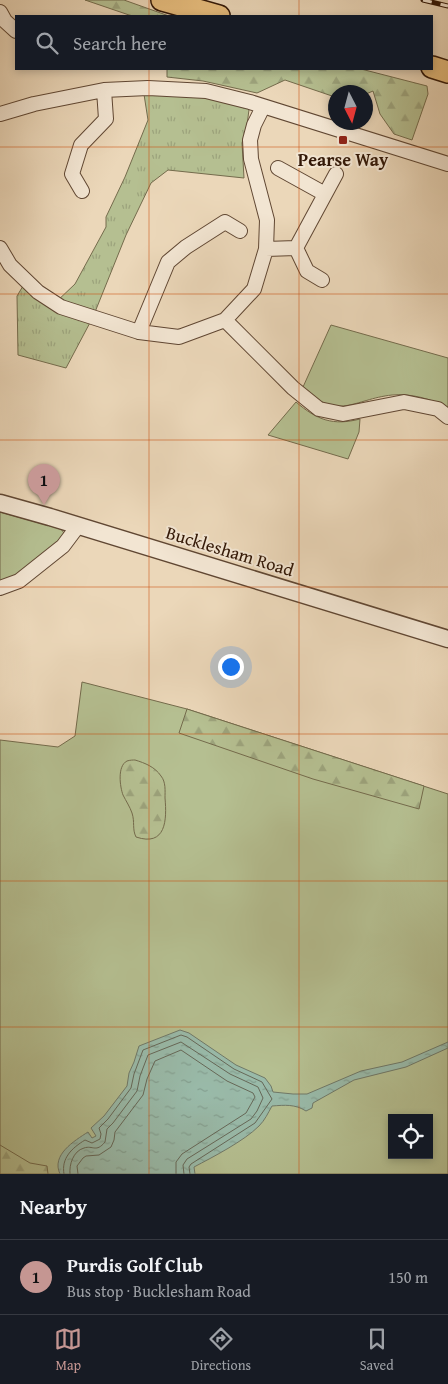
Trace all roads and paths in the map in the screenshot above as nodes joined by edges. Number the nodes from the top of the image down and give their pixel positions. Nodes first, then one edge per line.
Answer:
1 (162, 0) edge
2 (0, 12) edge
3 (215, 15) edge
4 (15, 30) edge
5 (104, 90) junction
6 (263, 107) junction
7 (0, 114) edge
8 (448, 164) edge
9 (278, 168) dead end
10 (336, 174) dead end
11 (82, 191) dead end
12 (326, 194) junction
13 (240, 231) dead end
14 (0, 248) edge
15 (296, 248) junction
16 (266, 249) junction
17 (5, 268) edge
18 (322, 280) dead end
19 (225, 320) junction
20 (139, 332) junction
21 (448, 417) edge
22 (0, 503) edge
23 (78, 526) junction
24 (0, 588) edge
25 (448, 639) edge

1 - 3 main road
2 - 4 street
5 - 6 street
5 - 7 street
5 - 11 street
6 - 8 street
6 - 16 street
9 - 12 street
10 - 12 street
12 - 15 street
13 - 20 street
14 - 17 street
15 - 16 street
15 - 18 street
16 - 19 street
17 - 20 street
19 - 20 street
19 - 21 street
22 - 23 street, Bucklesham Road
23 - 24 street
23 - 25 street, Bucklesham Road

